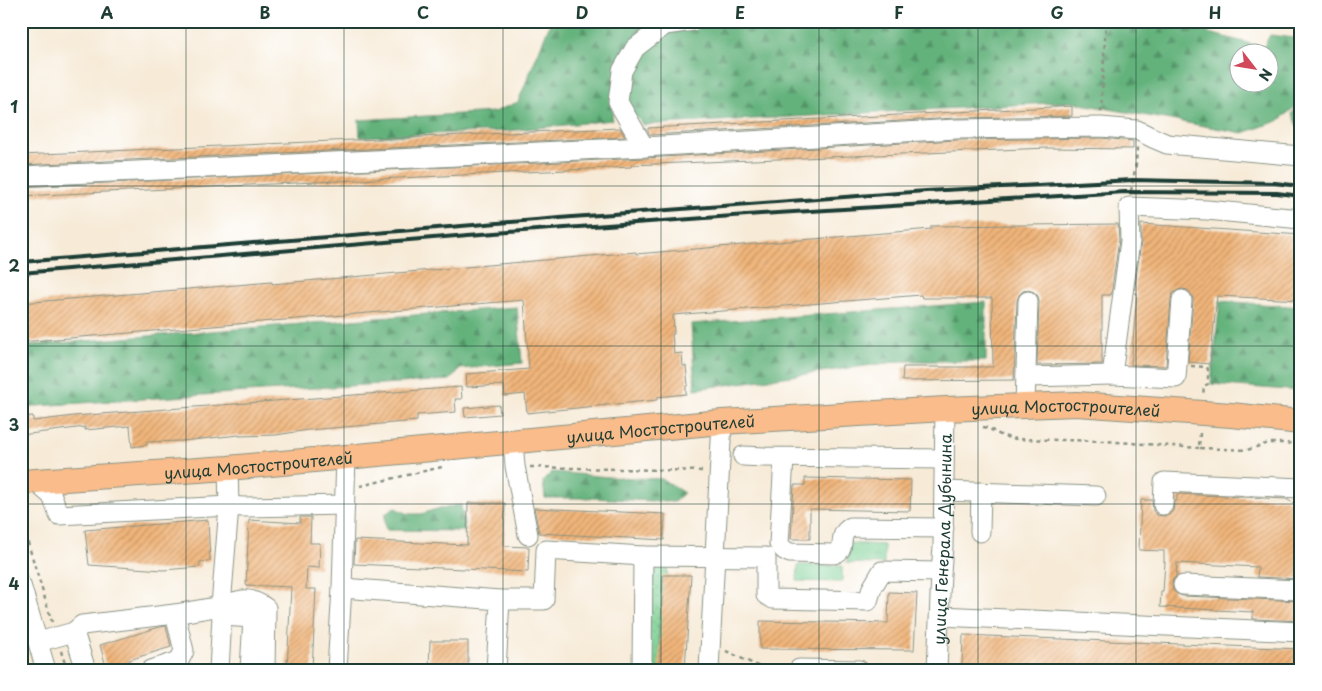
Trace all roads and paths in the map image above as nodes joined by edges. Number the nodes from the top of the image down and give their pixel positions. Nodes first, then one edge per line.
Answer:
1 (693, 21) edge
2 (1106, 21) edge
3 (1101, 127) junction
4 (1138, 130) junction
5 (644, 146) junction
6 (1301, 156) edge
7 (21, 176) edge
8 (1129, 207) junction
9 (1301, 219) edge
10 (1182, 300) dead end
11 (1028, 301) dead end
12 (1177, 365) junction
13 (1112, 375) junction
14 (1026, 377) junction
15 (1203, 398) dead end
16 (1025, 406) junction
17 (945, 409) junction
18 (722, 422) junction
19 (1301, 422) edge
20 (980, 426) dead end
21 (1200, 433) dead end
22 (513, 441) junction
23 (1301, 445) edge
24 (1199, 448) junction
25 (346, 456) junction
26 (743, 456) dead end
27 (944, 459) junction
28 (228, 468) junction
29 (779, 468) junction
30 (29, 482) edge
31 (1301, 488) edge
32 (944, 491) junction
33 (981, 492) junction
34 (1096, 496) dead end
35 (345, 505) junction
36 (1163, 505) dead end
37 (229, 506) junction
38 (944, 528) junction
39 (21, 531) edge
40 (980, 532) dead end
41 (528, 535) dead end
42 (643, 556) junction
43 (715, 557) junction
44 (941, 572) junction
45 (21, 585) edge
46 (1183, 585) dead end
47 (342, 588) junction
48 (1301, 590) edge
49 (500, 600) junction
50 (221, 611) junction
51 (175, 614) junction
52 (940, 616) junction
53 (1301, 632) edge
54 (65, 634) junction
55 (38, 642) junction
56 (710, 644) junction
57 (799, 669) edge
58 (845, 669) edge
59 (46, 670) edge
60 (67, 670) edge
61 (86, 670) edge
62 (150, 670) edge
63 (219, 670) edge
64 (250, 670) edge
65 (265, 670) edge
66 (337, 670) edge
67 (496, 670) edge
68 (642, 670) edge
69 (709, 670) edge
70 (859, 670) edge
71 (937, 670) edge

1 - 5 street
2 - 3 path
3 - 4 street
3 - 5 street
4 - 6 street
4 - 8 path
5 - 7 street
8 - 9 street
8 - 13 street
10 - 12 street
11 - 14 street
12 - 13 street
12 - 15 path
13 - 14 street
14 - 16 street
16 - 17 main road, улица Мостостроителей
16 - 19 main road, улица Мостостроителей
17 - 18 main road, улица Мостостроителей
17 - 27 street, улица Генерала Дубынина
18 - 22 main road, улица Мостостроителей
18 - 43 street
20 - 24 path
21 - 24 path
22 - 25 main road, улица Мостостроителей
22 - 41 street
23 - 24 path
25 - 28 main road, улица Мостостроителей
25 - 35 street
26 - 29 street
27 - 29 street
27 - 32 street, улица Генерала Дубынина
28 - 30 main road, улица Мостостроителей
28 - 37 street
29 - 38 street
30 - 37 street
31 - 36 street
32 - 33 street
32 - 38 street, улица Генерала Дубынина
33 - 34 street
33 - 40 street
35 - 37 street
35 - 47 street
37 - 50 street
38 - 44 street, улица Генерала Дубынина
39 - 54 path
42 - 43 street
42 - 49 street
42 - 68 street
43 - 44 street
43 - 56 street
44 - 52 street, улица Генерала Дубынина
45 - 55 street
46 - 48 street
47 - 49 street
47 - 66 street
49 - 67 street
50 - 51 street
50 - 63 street
50 - 64 street
50 - 65 street
51 - 54 street
51 - 62 street
52 - 53 street
52 - 71 street, улица Генерала Дубынина
54 - 55 street
54 - 60 path
54 - 61 street
55 - 59 street
56 - 57 path
56 - 69 street
57 - 58 street
58 - 70 street

